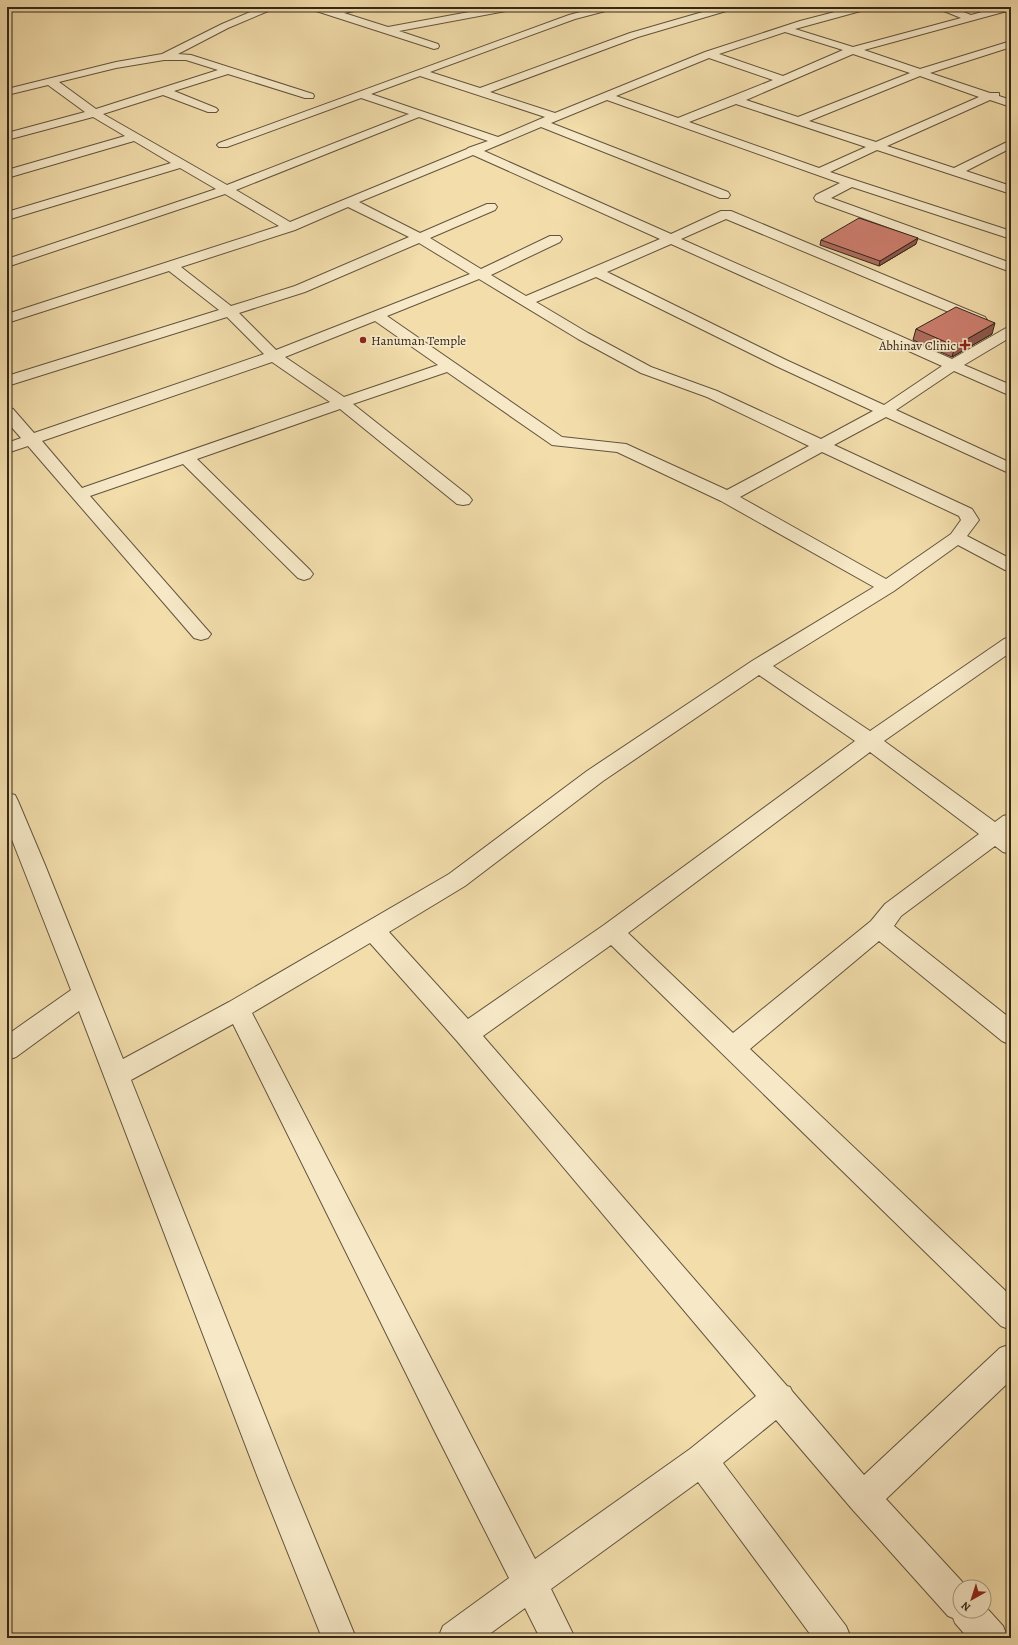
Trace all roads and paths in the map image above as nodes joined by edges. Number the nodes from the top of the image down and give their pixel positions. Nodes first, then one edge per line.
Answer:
1 (270, 7) edge
2 (313, 7) edge
3 (362, 7) edge
4 (511, 7) edge
5 (610, 7) edge
6 (730, 7) edge
7 (829, 7) edge
8 (865, 7) edge
9 (942, 7) edge
10 (1005, 9) edge
11 (332, 12) junction
12 (846, 12) junction
13 (970, 18) junction
14 (784, 29) junction
15 (389, 30) junction
16 (1011, 44) edge
17 (434, 46) dead end
18 (853, 50) junction
19 (709, 54) junction
20 (164, 57) junction
21 (229, 70) junction
22 (422, 73) junction
23 (919, 73) junction
24 (782, 80) junction
25 (50, 81) junction
26 (1011, 90) edge
27 (164, 91) junction
28 (7, 92) edge
29 (480, 92) junction
30 (361, 94) junction
31 (309, 96) dead end
32 (606, 96) junction
33 (989, 97) junction
34 (735, 100) junction
35 (1011, 104) edge
36 (212, 110) dead end
37 (94, 113) junction
38 (418, 114) junction
39 (556, 117) junction
40 (798, 121) junction
41 (678, 122) junction
42 (540, 123) junction
43 (135, 137) junction
44 (7, 138) edge
45 (497, 140) junction
46 (1011, 143) edge
47 (223, 145) dead end
48 (876, 146) junction
49 (472, 150) junction
50 (181, 164) junction
51 (819, 172) junction
52 (955, 172) junction
53 (7, 174) edge
54 (852, 182) junction
55 (226, 190) junction
56 (1011, 190) edge
57 (724, 195) dead end
58 (349, 202) junction
59 (491, 207) dead end
60 (7, 216) edge
61 (290, 227) junction
62 (1011, 235) edge
63 (420, 238) junction
64 (555, 239) dead end
65 (670, 239) junction
66 (7, 263) edge
67 (172, 266) junction
68 (1011, 268) edge
69 (596, 272) junction
70 (481, 274) junction
71 (526, 301) junction
72 (229, 311) junction
73 (376, 315) junction
74 (7, 319) edge
75 (1011, 331) edge
76 (274, 356) junction
77 (953, 365) junction
78 (449, 366) junction
79 (7, 381) edge
80 (1011, 391) edge
81 (342, 403) junction
82 (885, 411) junction
83 (7, 412) edge
84 (32, 439) junction
85 (821, 446) junction
86 (7, 448) edge
87 (186, 458) junction
88 (1011, 469) edge
89 (80, 494) junction
90 (727, 498) junction
91 (463, 500) dead end
92 (956, 538) junction
93 (1011, 566) edge
94 (304, 574) dead end
95 (887, 587) junction
96 (201, 634) dead end
97 (1011, 643) edge
98 (759, 666) junction
99 (870, 741) junction
100 (7, 801) edge
101 (1005, 835) edge
102 (879, 928) junction
103 (373, 930) junction
104 (612, 932) junction
105 (84, 994) junction
106 (238, 1009) junction
107 (466, 1034) junction
108 (1011, 1034) edge
109 (734, 1048) junction
110 (7, 1049) edge
111 (116, 1076) junction
112 (1011, 1316) edge
113 (1011, 1359) edge
114 (779, 1398) junction
115 (701, 1460) junction
116 (863, 1498) junction
117 (529, 1584) junction
118 (952, 1595) edge
119 (974, 1619) edge
120 (339, 1638) edge
121 (455, 1638) edge
122 (558, 1638) edge
123 (834, 1638) edge
124 (991, 1638) edge

1 - 20 street
2 - 11 street
3 - 11 street
4 - 15 street
5 - 22 street
6 - 29 street
7 - 12 street
8 - 12 street
9 - 13 street
10 - 13 street
11 - 15 street
12 - 14 street
13 - 18 street
14 - 18 street
14 - 19 street
15 - 17 street
16 - 23 street
18 - 23 street
18 - 24 street
19 - 24 street
19 - 32 street
20 - 21 street
20 - 25 street
21 - 27 street
21 - 31 street
22 - 29 street
22 - 30 street
23 - 33 street
23 - 40 street
24 - 34 street
25 - 28 street
25 - 37 street
26 - 33 street
27 - 36 street
27 - 37 street
29 - 39 street
30 - 38 street
30 - 47 street
32 - 39 street
32 - 41 street
33 - 35 street
33 - 48 street
34 - 40 street
34 - 41 street
37 - 43 street
37 - 44 street
38 - 45 street
38 - 55 street
39 - 42 street
40 - 48 street
41 - 51 street
42 - 45 street
42 - 57 street
43 - 50 street
43 - 53 street
45 - 49 street
46 - 52 street
48 - 51 street
48 - 52 street
49 - 58 street
49 - 65 street
50 - 55 street
50 - 60 street
51 - 54 street
52 - 56 street
54 - 62 street
54 - 68 street
55 - 61 street
55 - 66 street
58 - 61 street
58 - 63 street
59 - 63 street
61 - 67 street
63 - 70 street
63 - 72 street
64 - 70 street
65 - 69 street
65 - 75 street
65 - 77 street
67 - 72 street
67 - 74 street
69 - 71 street
69 - 82 street
70 - 71 street
70 - 73 street
71 - 85 street
72 - 76 street
72 - 79 street
73 - 76 street
73 - 78 street
75 - 77 street
76 - 81 street
76 - 84 street
77 - 80 street
77 - 82 street
78 - 81 street
78 - 90 street
81 - 87 street
81 - 91 street
82 - 85 street
82 - 88 street
83 - 84 street
84 - 86 street
84 - 89 street
85 - 90 street
85 - 92 street
87 - 89 street
87 - 94 street
89 - 96 street
90 - 95 street
92 - 93 street
92 - 95 street
95 - 98 street
97 - 99 street
98 - 99 street
98 - 103 street
99 - 101 street
99 - 104 street
100 - 105 street
101 - 102 street
102 - 108 street
102 - 109 street
103 - 106 street
103 - 107 street
104 - 107 street
104 - 109 street
105 - 110 street
105 - 111 street
106 - 111 street
106 - 117 street
107 - 114 street
109 - 112 street
111 - 120 street
113 - 116 street
114 - 115 street
114 - 116 street
115 - 117 street
115 - 123 street
116 - 118 street
117 - 121 street
117 - 122 street
119 - 124 street

